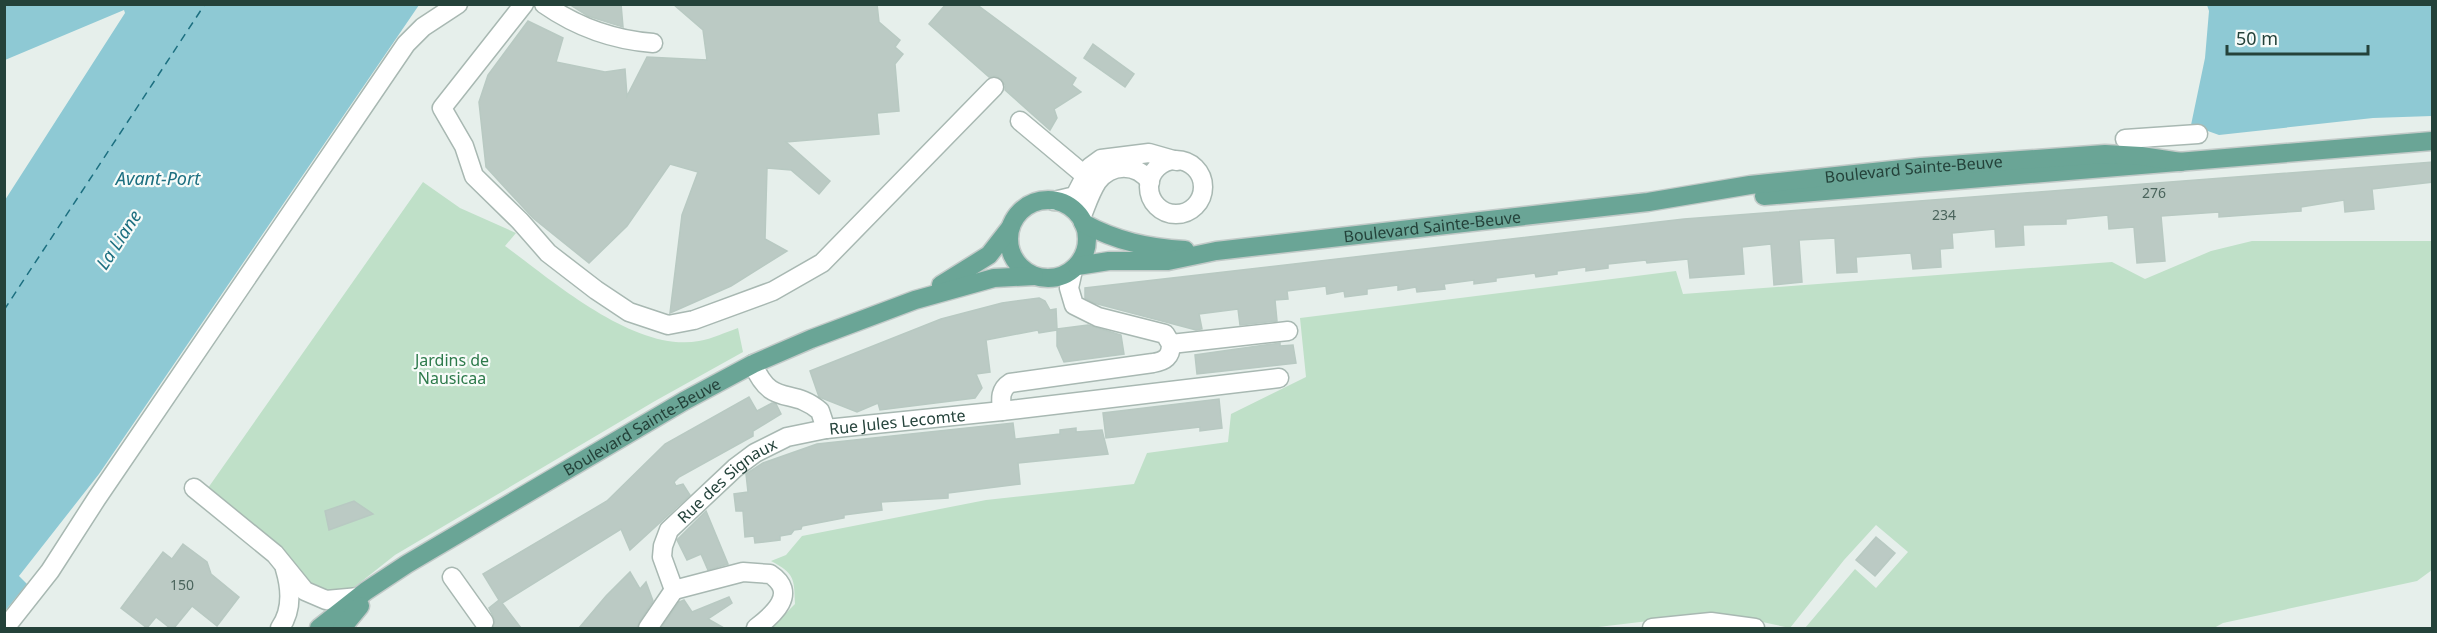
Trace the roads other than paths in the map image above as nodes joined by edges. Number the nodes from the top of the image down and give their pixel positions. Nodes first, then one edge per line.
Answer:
1 (458, 4) edge
2 (524, 4) edge
3 (544, 4) edge
4 (653, 43) dead end
5 (994, 87) dead end
6 (1020, 121) dead end
7 (2198, 134) dead end
8 (2125, 139) dead end
9 (2433, 141) edge
10 (1177, 161) junction
11 (1090, 180) junction
12 (1150, 182) junction
13 (1054, 201) junction
14 (1082, 220) junction
15 (1010, 228) junction
16 (1216, 251) junction
17 (1075, 268) junction
18 (1034, 276) junction
19 (915, 300) junction
20 (1288, 331) dead end
21 (1171, 344) junction
22 (753, 364) junction
23 (1278, 378) dead end
24 (1002, 411) junction
25 (826, 429) junction
26 (194, 488) dead end
27 (284, 565) junction
28 (452, 577) dead end
29 (383, 580) junction
30 (674, 590) junction
31 (359, 597) junction
32 (484, 622) dead end
33 (5, 628) edge
34 (280, 628) edge
35 (319, 628) edge
36 (342, 628) edge
37 (648, 628) edge
38 (756, 628) edge
39 (1652, 628) edge
40 (1755, 628) edge

1 - 33 street
2 - 5 street
3 - 4 street
6 - 11 street
7 - 8 street
9 - 16 main road, Boulevard Sainte-Beuve
10 - 11 street
10 - 12 street
10 - 12 street
11 - 12 street
11 - 13 street
11 - 14 street
13 - 14 main road
13 - 15 main road
14 - 16 main road, Boulevard Sainte-Beuve
14 - 17 main road
15 - 18 main road
15 - 19 main road, Boulevard Sainte-Beuve
16 - 17 main road, Boulevard Sainte-Beuve
17 - 18 main road
17 - 21 street
18 - 19 main road, Boulevard Sainte-Beuve
19 - 22 main road, Boulevard Sainte-Beuve
20 - 21 street
21 - 24 street
22 - 25 street, Rue Jules Lecomte
22 - 29 main road, Boulevard Sainte-Beuve
23 - 24 street, Rue Jules Lecomte
24 - 25 street, Rue Jules Lecomte
25 - 30 street, Rue des Signaux
26 - 27 street
27 - 31 street
27 - 34 street
28 - 32 street
29 - 31 main road, Boulevard Sainte-Beuve
29 - 36 main road, Boulevard Sainte-Beuve
30 - 37 street
30 - 38 street
31 - 35 main road, Boulevard Sainte-Beuve
39 - 40 street

